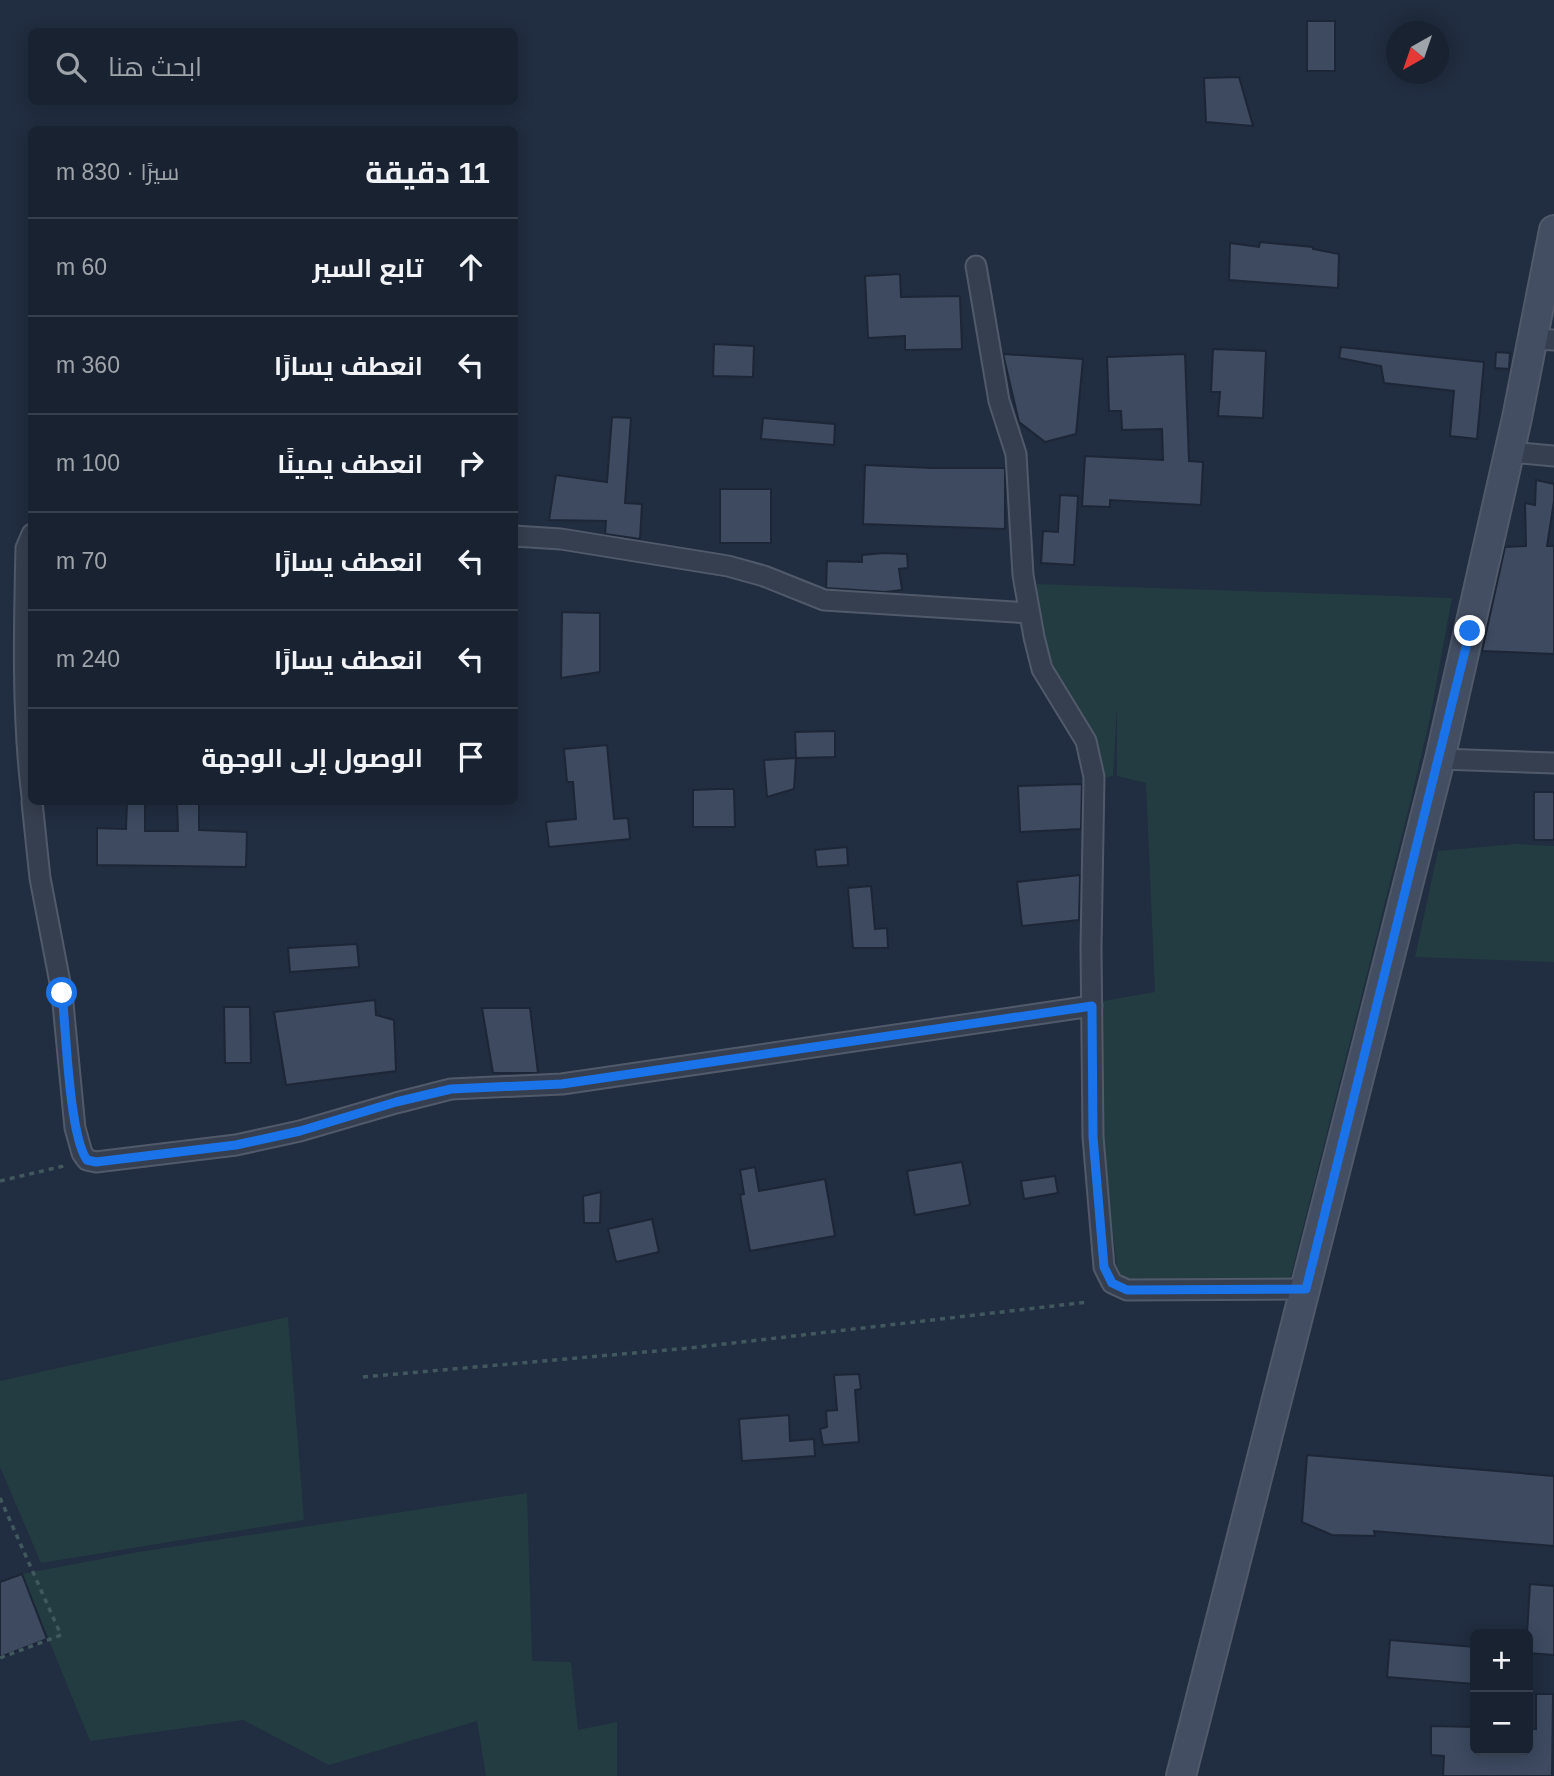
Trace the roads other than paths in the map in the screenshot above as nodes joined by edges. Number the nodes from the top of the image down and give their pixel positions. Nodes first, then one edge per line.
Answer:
1 (1554, 230) edge
2 (976, 266) dead end
3 (1543, 339) edge
4 (1510, 452) junction
5 (1554, 456) edge
6 (518, 536) edge
7 (28, 543) edge
8 (1029, 614) junction
9 (1440, 759) junction
10 (1554, 763) edge
11 (28, 769) edge
12 (33, 805) edge
13 (1092, 1006) junction
14 (1306, 1289) junction
15 (1181, 1776) edge

1 - 3 street
2 - 8 street
3 - 4 street
4 - 5 street
4 - 9 street
6 - 8 street
7 - 11 street
8 - 13 street
9 - 10 street
9 - 14 street
12 - 13 street
13 - 14 street
14 - 15 street

